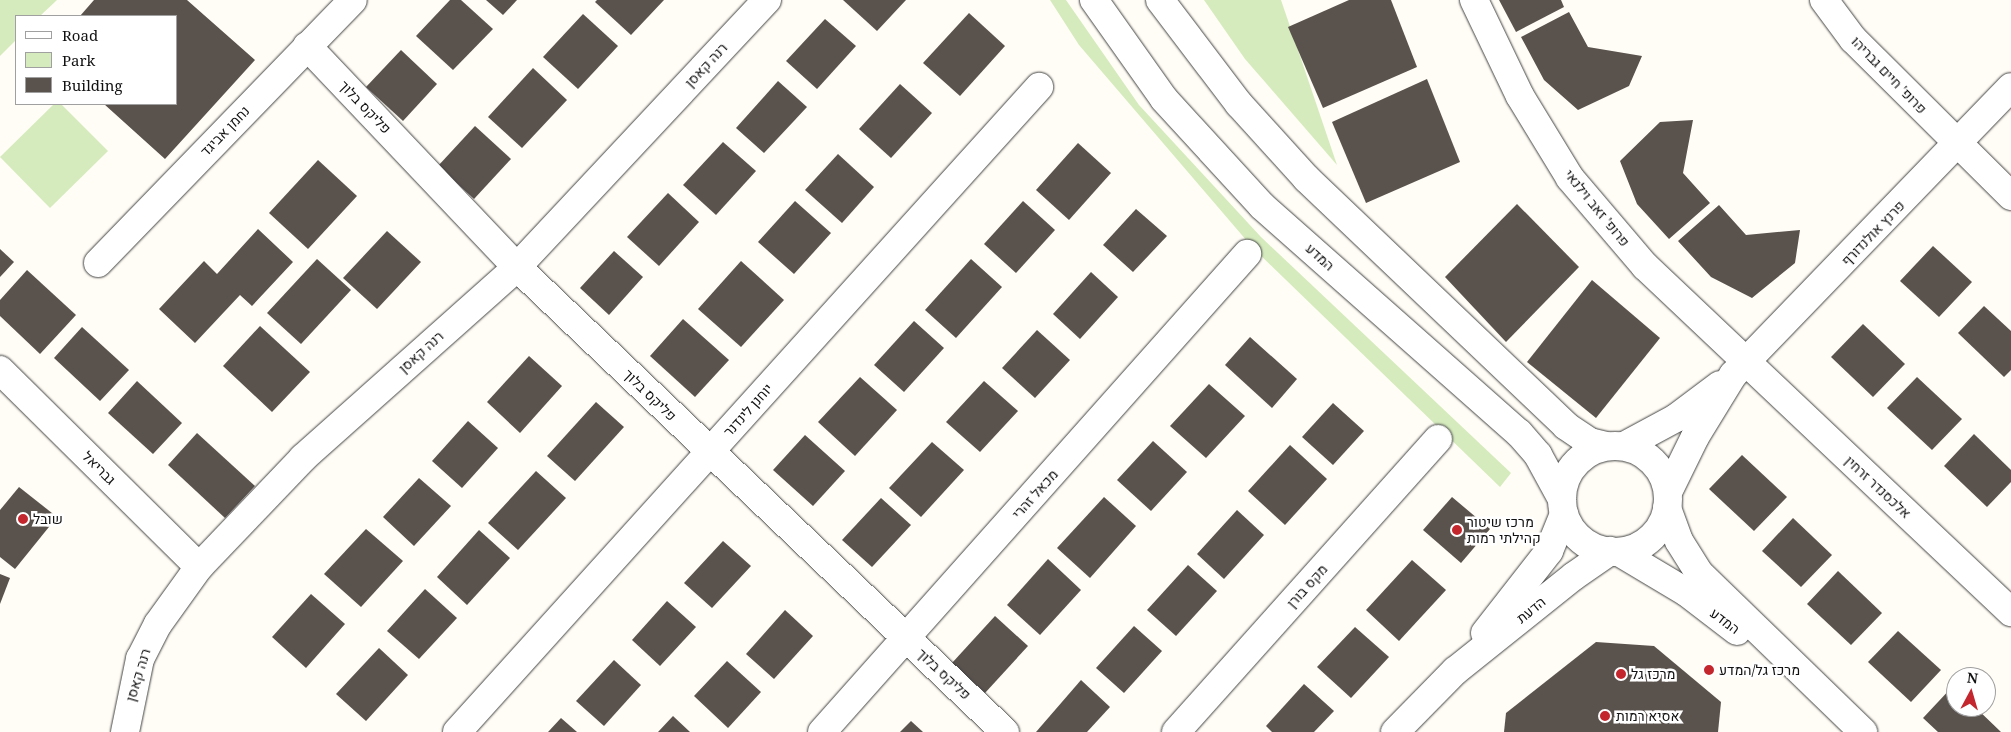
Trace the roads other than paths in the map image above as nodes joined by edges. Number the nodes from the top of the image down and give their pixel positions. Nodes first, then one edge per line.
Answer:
1 (353, 0) edge
2 (767, 0) edge
3 (1094, 0) edge
4 (1160, 0) edge
5 (1474, 0) edge
6 (1824, 0) edge
7 (307, 46) junction
8 (1038, 88) dead end
9 (2011, 88) edge
10 (1958, 146) junction
11 (2011, 196) edge
12 (1247, 254) dead end
13 (98, 263) dead end
14 (517, 267) junction
15 (1740, 368) junction
16 (0, 370) edge
17 (1438, 439) dead end
18 (1615, 446) junction
19 (709, 452) junction
20 (1668, 500) junction
21 (1563, 507) junction
22 (1614, 552) junction
23 (199, 567) junction
24 (2011, 612) edge
25 (906, 638) junction
26 (1454, 672) junction
27 (1826, 698) junction
28 (125, 732) edge
29 (457, 732) edge
30 (822, 732) edge
31 (1005, 732) edge
32 (1176, 732) edge
33 (1395, 732) edge
34 (1863, 732) edge

1 - 7 street, נחמן אביגד
2 - 14 street, רנה קאסן
3 - 21 street, המדע
4 - 18 street
5 - 15 street, פרופ' זאב וילנאי
6 - 10 street, פרופ' חיים גבריהו
7 - 13 street, נחמן אביגד
7 - 14 street, פליקס בלוך
8 - 19 street, יוחנן לינדנר
9 - 10 street, פרנץ אולנדורף
10 - 11 street, פרופ' חיים גבריהו
10 - 15 street, פרנץ אולנדורף
12 - 25 street, מכאל זהרי
14 - 19 street, פליקס בלוך
14 - 23 street, רנה קאסן
15 - 18 street, פרנץ אולנדורף
15 - 20 street, פרנץ אולנדורף
15 - 24 street, אלכסנדר זרחין
16 - 23 street, גבריאל
17 - 32 street, מקס בורן
18 - 20 street
18 - 21 street
19 - 25 street, פליקס בלוך
19 - 29 street, יוחנן לינדנר
20 - 22 street
20 - 27 street, המדע
21 - 22 street
21 - 26 street, הדעת
22 - 26 street, הדעת
22 - 27 street, המדע
23 - 28 street, רנה קאסן
25 - 30 street, מכאל זהרי
25 - 31 street, פליקס בלוך
26 - 33 street, הדעת
27 - 34 street, המדע

